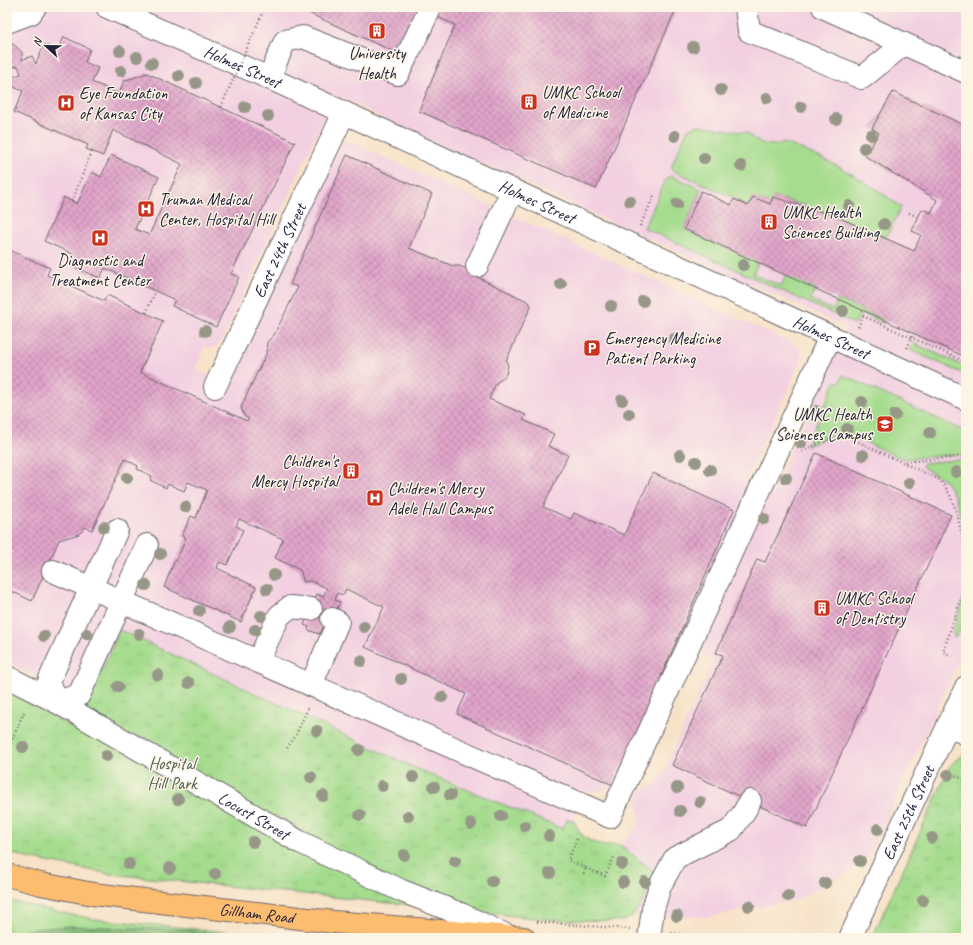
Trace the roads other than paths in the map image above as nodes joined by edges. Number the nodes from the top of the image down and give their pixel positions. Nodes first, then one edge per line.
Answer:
1 (35, 7) edge
2 (107, 7) edge
3 (746, 7) edge
4 (836, 10) edge
5 (428, 13) dead end
6 (7, 22) edge
7 (904, 44) junction
8 (966, 72) edge
9 (269, 78) junction
10 (344, 113) junction
11 (512, 191) junction
12 (477, 266) dead end
13 (830, 337) junction
14 (215, 387) dead end
15 (966, 399) edge
16 (117, 530) dead end
17 (147, 545) dead end
18 (53, 571) dead end
19 (91, 588) junction
20 (121, 601) junction
21 (311, 609) dead end
22 (332, 619) dead end
23 (258, 662) junction
24 (7, 677) edge
25 (314, 686) junction
26 (966, 688) edge
27 (57, 702) junction
28 (957, 730) edge
29 (750, 801) dead end
30 (7, 875) edge
31 (516, 937) edge
32 (649, 938) edge
33 (850, 938) edge

1 - 6 street
2 - 9 street, Holmes Street
3 - 7 street
4 - 7 street
5 - 9 street
7 - 8 street
9 - 10 street, Holmes Street
10 - 11 street, Holmes Street
10 - 14 street, East 24th Street
11 - 12 street
11 - 13 street, Holmes Street
13 - 15 street, Holmes Street
13 - 25 street
16 - 19 street
17 - 20 street
18 - 19 street
19 - 20 street
19 - 27 street
20 - 23 street
20 - 27 street
21 - 23 street
22 - 25 street
23 - 25 street
24 - 27 street, Locust Street
26 - 28 street, East 25th Street
27 - 31 street, Locust Street
28 - 33 street, East 25th Street
29 - 32 street
30 - 31 main road, Gillham Road

